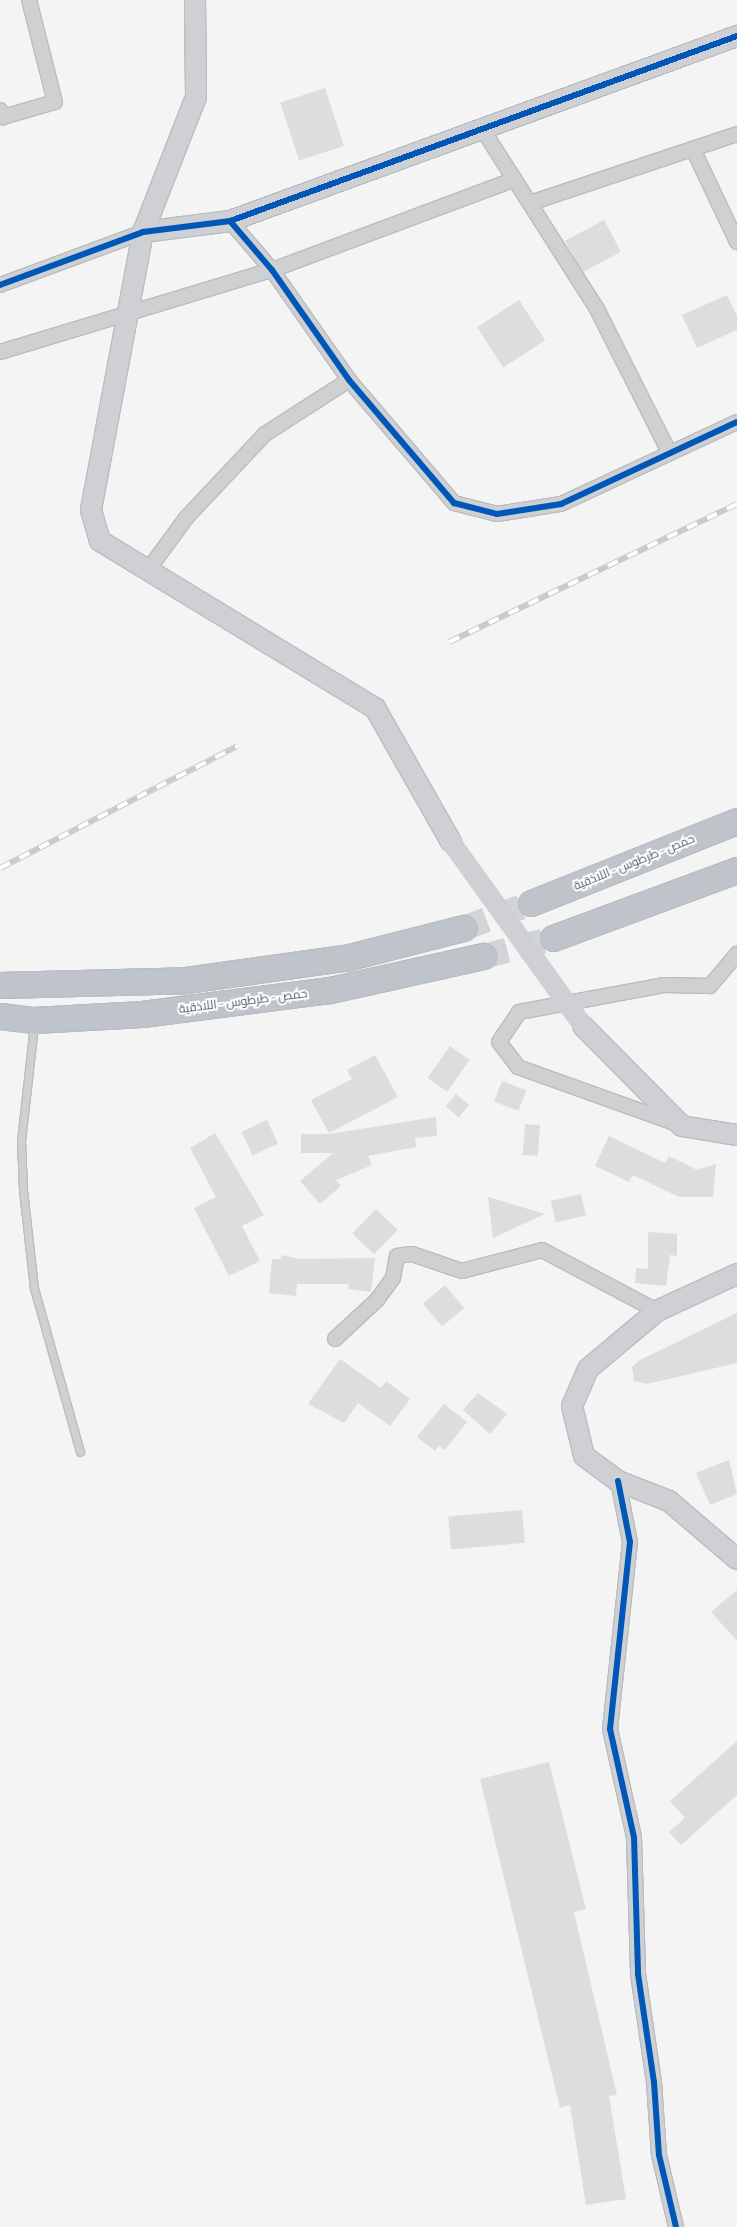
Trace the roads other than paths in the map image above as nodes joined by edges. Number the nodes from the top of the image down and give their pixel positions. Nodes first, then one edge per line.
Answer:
1 (29, 0) edge
2 (195, 0) edge
3 (737, 36) edge
4 (0, 110) edge
5 (481, 127) junction
6 (737, 134) edge
7 (693, 149) junction
8 (516, 179) junction
9 (530, 203) junction
10 (230, 221) junction
11 (143, 232) junction
12 (737, 242) edge
13 (272, 270) junction
14 (0, 285) edge
15 (126, 316) junction
16 (0, 352) edge
17 (349, 380) junction
18 (737, 422) edge
19 (669, 452) junction
20 (148, 570) junction
21 (737, 821) edge
22 (737, 870) edge
23 (531, 904) tunnel mouth
24 (463, 928) tunnel mouth
25 (552, 938) tunnel mouth
26 (737, 954) edge
27 (483, 956) tunnel mouth
28 (0, 984) edge
29 (0, 1016) edge
30 (34, 1020) junction
31 (682, 1126) junction
32 (737, 1135) edge
33 (737, 1274) edge
34 (657, 1312) junction
35 (335, 1339) dead end
36 (80, 1452) dead end
37 (618, 1482) junction
38 (737, 1559) edge
39 (676, 2227) edge

1 - 4 street
2 - 11 main road
3 - 5 main road
5 - 8 street
5 - 10 main road
6 - 7 street
7 - 9 street
7 - 12 street
8 - 9 street
8 - 13 street
9 - 19 street
10 - 11 main road
10 - 13 street
11 - 14 street
11 - 15 main road
13 - 15 street
13 - 17 street
15 - 16 street
15 - 20 main road
17 - 19 street
17 - 20 street
18 - 19 street
20 - 31 main road, bridge
21 - 23 highway, حمص - طرطوس - اللاذقية
22 - 25 highway
24 - 28 highway
26 - 31 street
27 - 30 highway, حمص - طرطوس - اللاذقية
29 - 30 highway, حمص - طرطوس - اللاذقية
30 - 36 lane
31 - 32 main road
33 - 34 main road
34 - 35 street
34 - 37 main road
37 - 38 main road
37 - 39 street

